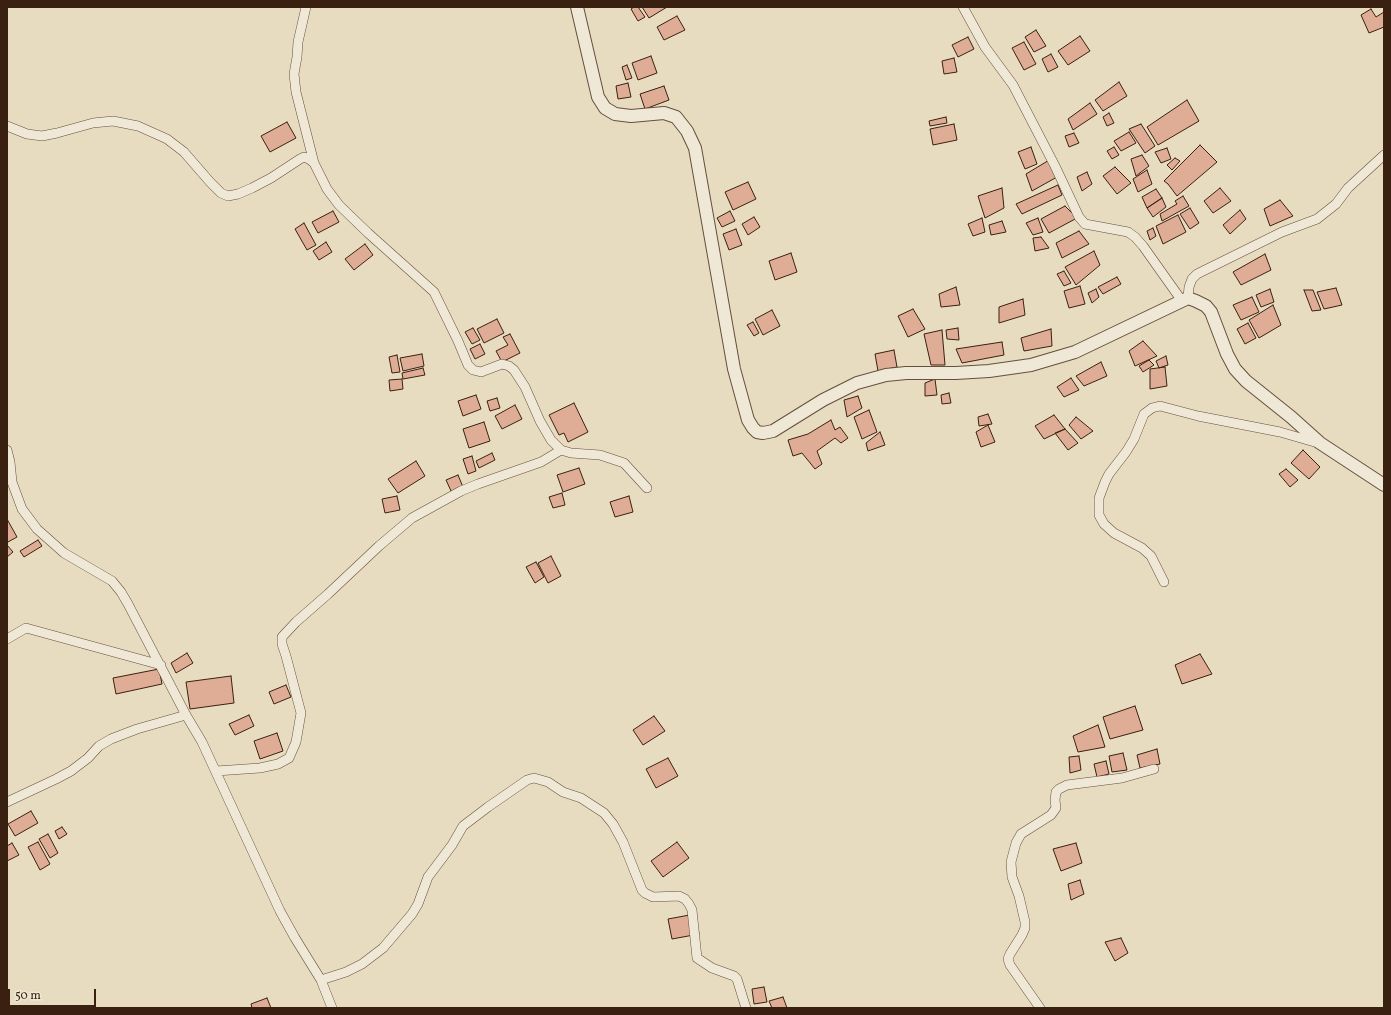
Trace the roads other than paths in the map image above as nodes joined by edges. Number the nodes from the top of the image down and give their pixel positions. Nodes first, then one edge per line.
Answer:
1 (306, 7) edge
2 (577, 7) edge
3 (963, 7) edge
4 (7, 126) edge
5 (1384, 154) edge
6 (314, 163) junction
7 (1185, 300) junction
8 (1324, 445) junction
9 (7, 450) edge
10 (561, 450) junction
11 (1384, 486) edge
12 (647, 488) dead end
13 (1164, 582) dead end
14 (7, 639) edge
15 (161, 665) junction
16 (186, 715) junction
17 (1154, 769) dead end
18 (216, 771) junction
19 (7, 802) edge
20 (321, 980) junction
21 (332, 1008) edge
22 (746, 1008) edge
23 (1040, 1008) edge

1 - 6 street
2 - 7 street
3 - 7 street
4 - 6 street
5 - 7 street
6 - 10 street
7 - 8 street
8 - 11 street
8 - 13 street
9 - 15 street
10 - 12 street
10 - 18 street
14 - 15 street
15 - 16 street
16 - 18 street
16 - 19 street
17 - 23 street
18 - 20 street
20 - 21 street
20 - 22 street

